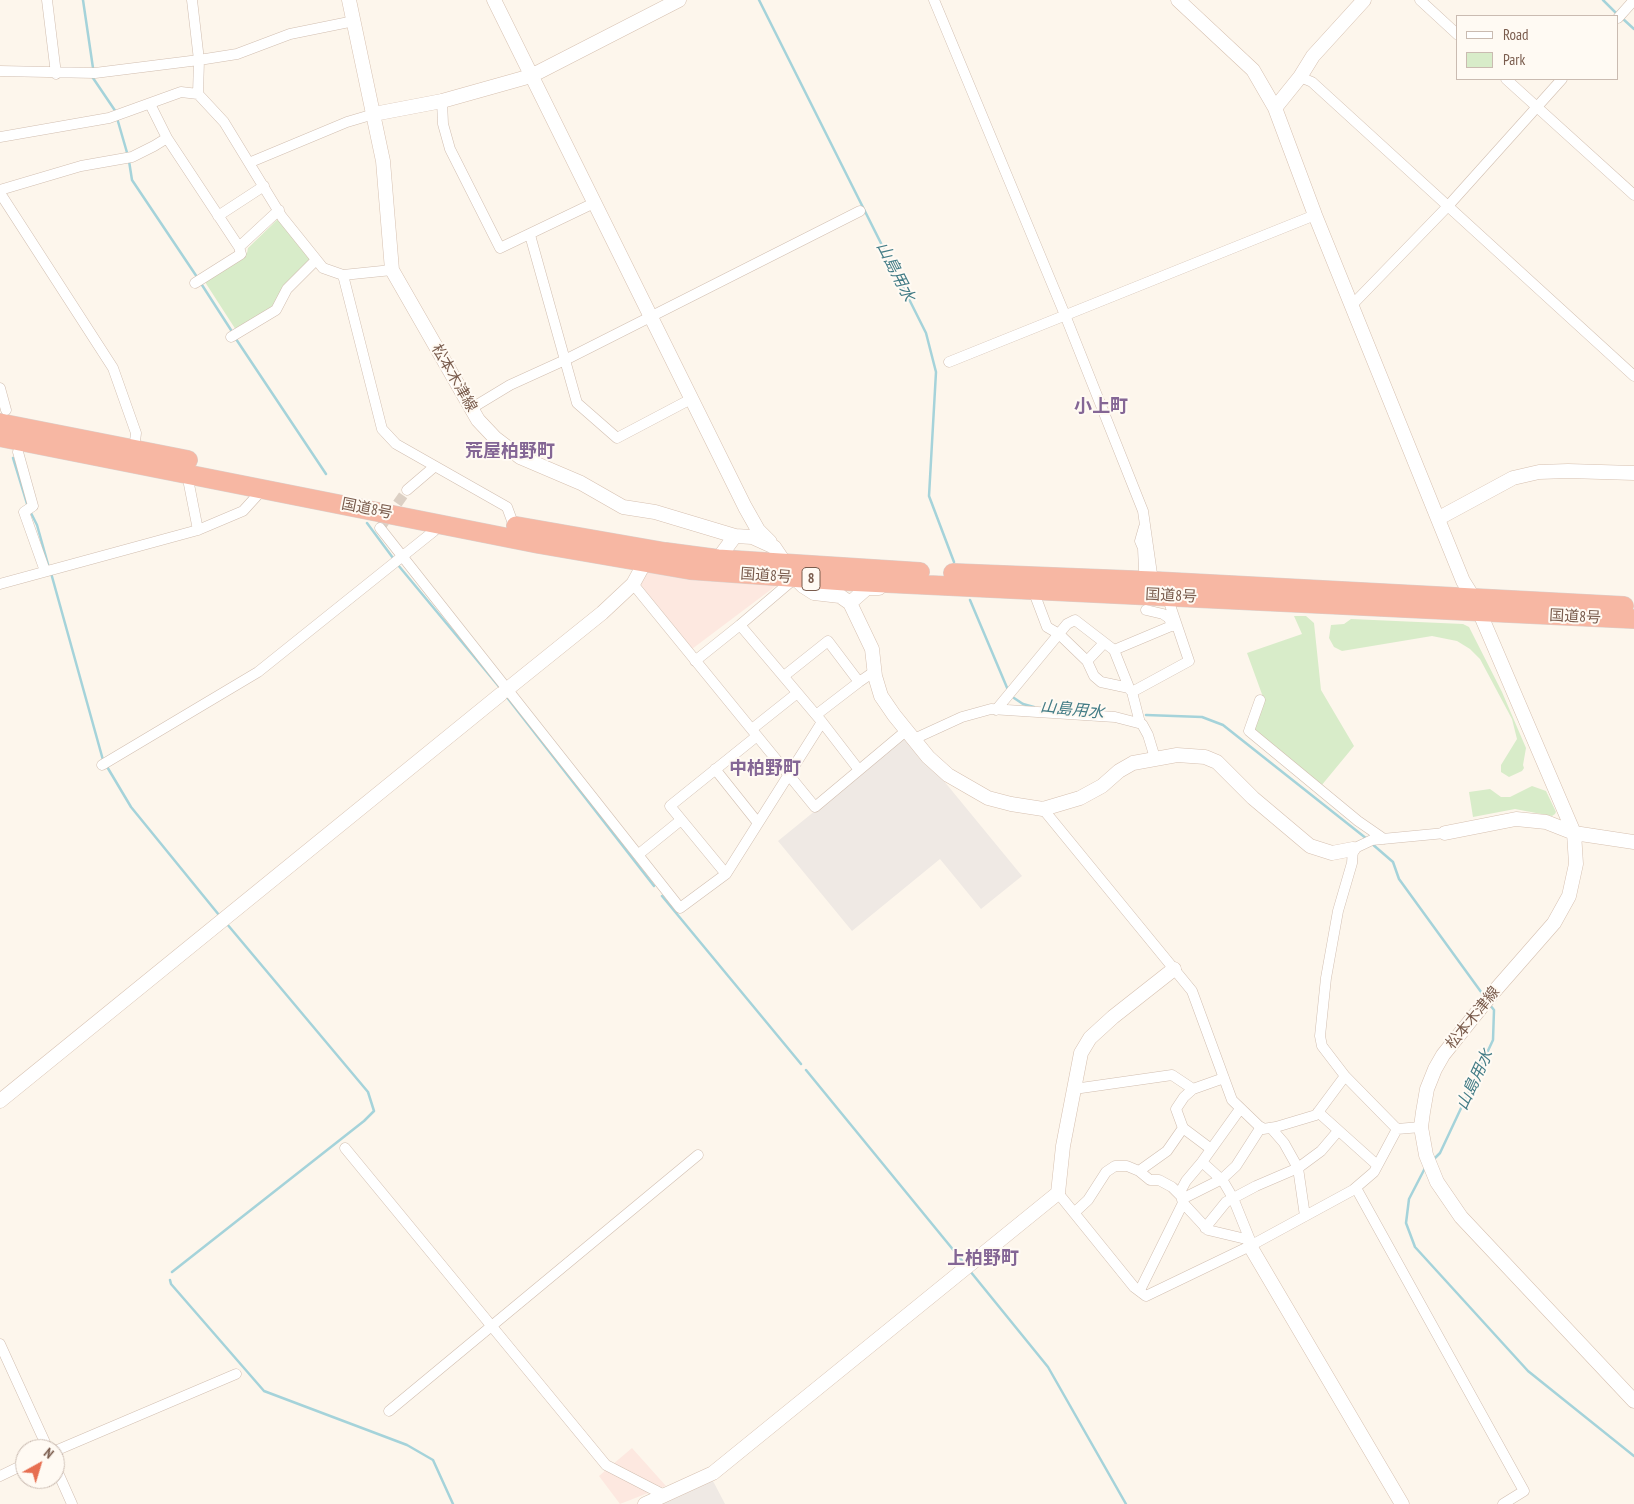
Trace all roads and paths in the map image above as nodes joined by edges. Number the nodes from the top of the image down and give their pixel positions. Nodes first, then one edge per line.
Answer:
1 (47, 0) edge
2 (192, 0) edge
3 (349, 0) edge
4 (494, 0) edge
5 (679, 0) edge
6 (934, 0) edge
7 (1178, 0) edge
8 (1364, 0) edge
9 (1420, 0) edge
10 (1634, 0) edge
11 (1620, 15) edge
12 (354, 21) junction
13 (1456, 33) edge
14 (199, 60) junction
15 (0, 72) edge
16 (56, 74) junction
17 (531, 76) junction
18 (1300, 77) junction
19 (1507, 80) edge
20 (1561, 80) edge
21 (198, 94) junction
22 (442, 101) junction
23 (150, 104) junction
24 (1536, 106) junction
25 (1275, 108) junction
26 (374, 114) junction
27 (0, 137) edge
28 (167, 138) junction
29 (251, 162) junction
30 (264, 186) junction
31 (0, 192) edge
32 (1634, 195) edge
33 (594, 203) junction
34 (1448, 206) junction
35 (279, 210) junction
36 (860, 211) dead end
37 (1315, 215) junction
38 (218, 216) junction
39 (530, 235) junction
40 (239, 247) junction
41 (316, 260) junction
42 (392, 270) junction
43 (343, 275) junction
44 (195, 283) dead end
45 (1353, 304) junction
46 (1065, 315) junction
47 (651, 316) junction
48 (231, 337) dead end
49 (565, 360) junction
50 (949, 362) dead end
51 (1634, 376) edge
52 (0, 388) edge
53 (691, 399) junction
54 (472, 408) junction
55 (3, 416) edge
56 (0, 437) edge
57 (134, 450) junction
58 (18, 452) dead end
59 (434, 467) junction
60 (1634, 473) edge
61 (187, 474) junction
62 (263, 489) junction
63 (408, 490) tunnel mouth
64 (1439, 518) junction
65 (435, 523) junction
66 (514, 526) junction
67 (380, 528) dead end
68 (198, 530) junction
69 (735, 536) junction
70 (774, 546) junction
71 (402, 556) junction
72 (718, 559) junction
73 (644, 564) junction
74 (48, 570) junction
75 (791, 571) junction
76 (1148, 575) junction
77 (0, 584) edge
78 (633, 584) junction
79 (944, 586) junction
80 (1033, 590) junction
81 (1167, 596) junction
82 (850, 602) junction
83 (1476, 605) junction
84 (1634, 606) edge
85 (1146, 610) dead end
86 (1634, 620) edge
87 (740, 624) junction
88 (1174, 625) junction
89 (1059, 634) junction
90 (1104, 642) junction
91 (1114, 650) junction
92 (695, 661) junction
93 (1087, 661) junction
94 (875, 671) junction
95 (784, 676) junction
96 (860, 682) junction
97 (505, 691) junction
98 (1131, 691) junction
99 (796, 694) junction
100 (1260, 700) dead end
101 (996, 710) junction
102 (819, 719) junction
103 (1140, 722) junction
104 (754, 732) junction
105 (910, 734) junction
106 (1155, 758) junction
107 (105, 763) dead end
108 (715, 769) junction
109 (859, 770) junction
110 (789, 777) junction
111 (1043, 808) junction
112 (681, 820) junction
113 (758, 822) junction
114 (1445, 833) joint
115 (1574, 833) junction
116 (1384, 839) junction
117 (1634, 842) edge
118 (1363, 844) junction
119 (639, 854) junction
120 (726, 874) junction
121 (1174, 969) junction
122 (1345, 1076) junction
123 (1224, 1078) junction
124 (1074, 1089) junction
125 (1193, 1089) junction
126 (0, 1101) edge
127 (1240, 1110) junction
128 (1318, 1112) junction
129 (1260, 1127) junction
130 (1421, 1127) junction
131 (1184, 1128) junction
132 (1271, 1128) junction
133 (1397, 1129) junction
134 (1338, 1131) junction
135 (345, 1148) dead end
136 (1211, 1149) junction
137 (698, 1155) dead end
138 (1202, 1162) junction
139 (1378, 1164) junction
140 (1298, 1168) junction
141 (1139, 1171) junction
142 (1222, 1179) junction
143 (1356, 1188) junction
144 (1058, 1193) junction
145 (1233, 1198) junction
146 (1182, 1199) junction
147 (1074, 1213) junction
148 (1305, 1216) junction
149 (1205, 1228) junction
150 (1250, 1243) junction
151 (1140, 1290) junction
152 (490, 1326) junction
153 (0, 1344) edge
154 (236, 1374) dead end
155 (1634, 1401) edge
156 (388, 1411) dead end
157 (43, 1439) edge
158 (65, 1447) edge
159 (15, 1469) edge
160 (0, 1476) edge
161 (65, 1488) edge
162 (666, 1496) junction
163 (72, 1504) edge
164 (645, 1504) edge
165 (1402, 1504) edge
166 (1503, 1504) edge

1 - 16 street
2 - 14 street
3 - 12 street, 松本木津線
4 - 17 street
5 - 17 street
6 - 46 street
7 - 25 street, 松本木津線
8 - 18 street
9 - 13 street
10 - 11 street
12 - 14 street
12 - 26 street, 松本木津線
14 - 16 street
14 - 21 street
15 - 16 street
17 - 22 street
17 - 33 street
18 - 25 street
18 - 34 street
19 - 24 street
20 - 24 street
21 - 23 street
21 - 29 street
22 - 26 street
22 - 39 street
23 - 27 street
23 - 28 street
24 - 32 street
24 - 34 street
25 - 37 street, 松本木津線
26 - 29 street
26 - 42 street, 松本木津線
28 - 31 street
28 - 38 street
29 - 30 street
30 - 35 street
30 - 38 street
31 - 57 street
33 - 39 street
33 - 47 street
34 - 45 street
34 - 51 street
35 - 40 street
35 - 41 street
36 - 47 street
37 - 45 street, 松本木津線
37 - 46 street
38 - 40 street
39 - 49 street
40 - 44 street
41 - 43 street
41 - 48 street
42 - 43 street
42 - 54 street, 松本木津線
43 - 59 street
45 - 64 street, 松本木津線
46 - 50 street
46 - 76 street
47 - 49 street
47 - 53 street
49 - 53 street
49 - 54 street
52 - 55 street
53 - 70 street
54 - 69 street, 松本木津線
55 - 57 highway, 国道8号 / 8
56 - 61 highway, 国道8号 / 8
57 - 66 highway, 国道8号 / 8
58 - 74 street
59 - 63 street
59 - 66 street
60 - 64 street
61 - 62 highway, 国道8号 / 8
61 - 68 street
62 - 65 highway, 国道8号 / 8
62 - 68 street
64 - 83 street, 松本木津線
65 - 71 street
65 - 73 highway, 国道8号 / 8
66 - 72 highway, 国道8号 / 8
67 - 71 street
68 - 74 street
69 - 70 street, 松本木津線
69 - 72 street
70 - 75 street
71 - 97 street
71 - 107 street
72 - 75 highway, 国道8号 / 8
73 - 75 highway, 国道8号 / 8
73 - 78 street
74 - 77 street
75 - 76 highway, 国道8号 / 8
75 - 79 highway, 国道8号 / 8
75 - 82 street
75 - 87 street
76 - 83 highway, 国道8号 / 8
78 - 92 street
78 - 97 street
79 - 80 highway, 国道8号 / 8
79 - 82 street
80 - 81 highway, 国道8号 / 8
80 - 89 street
81 - 83 highway, 国道8号 / 8
81 - 88 street
82 - 94 street
83 - 84 highway, 国道8号 / 8
83 - 86 highway, 国道8号 / 8
83 - 115 street, 松本木津線
85 - 88 street
87 - 92 street
87 - 95 street
88 - 91 street
88 - 98 street
89 - 90 street
89 - 93 street
89 - 101 street
90 - 91 street
90 - 93 street
91 - 98 street
92 - 104 street
93 - 98 street
94 - 96 street
94 - 105 street
95 - 96 street
95 - 99 street
96 - 102 street
97 - 119 street
97 - 126 street
98 - 103 street
99 - 102 street
99 - 104 street
100 - 116 street
101 - 103 street
101 - 105 street
102 - 109 street
102 - 110 street
103 - 106 street
104 - 108 street
104 - 110 street
105 - 109 street
105 - 111 street
106 - 111 street
106 - 118 street
108 - 112 street
108 - 113 street
109 - 110 street
110 - 113 street
111 - 121 street
112 - 119 street
112 - 120 street
113 - 120 street
114 - 115 street
114 - 116 street
115 - 117 street
115 - 130 street, 松本木津線
116 - 118 street
118 - 122 street
119 - 120 street
121 - 123 street
121 - 124 street
122 - 128 street
122 - 133 street
123 - 125 street
123 - 127 street
124 - 125 street
124 - 144 street
125 - 131 street
127 - 129 street
127 - 136 street
128 - 132 street
128 - 134 street
129 - 132 street
129 - 142 street
130 - 133 street
130 - 155 street, 松本木津線
131 - 136 street
131 - 141 street
132 - 140 street
133 - 139 street
134 - 139 street
134 - 140 street
135 - 152 street
136 - 138 street
137 - 152 street
138 - 142 street
138 - 146 street
139 - 143 street
140 - 145 street
140 - 148 street
141 - 146 street
141 - 147 street
142 - 145 street
142 - 146 street
143 - 148 street
143 - 166 street
144 - 147 street
144 - 162 street
145 - 149 street
145 - 150 street
146 - 149 street
146 - 151 street
147 - 151 street
148 - 150 street
149 - 150 street
150 - 151 street
150 - 165 street
152 - 156 street
152 - 162 street
153 - 157 street
154 - 158 street
159 - 160 street
161 - 163 street
162 - 164 street

